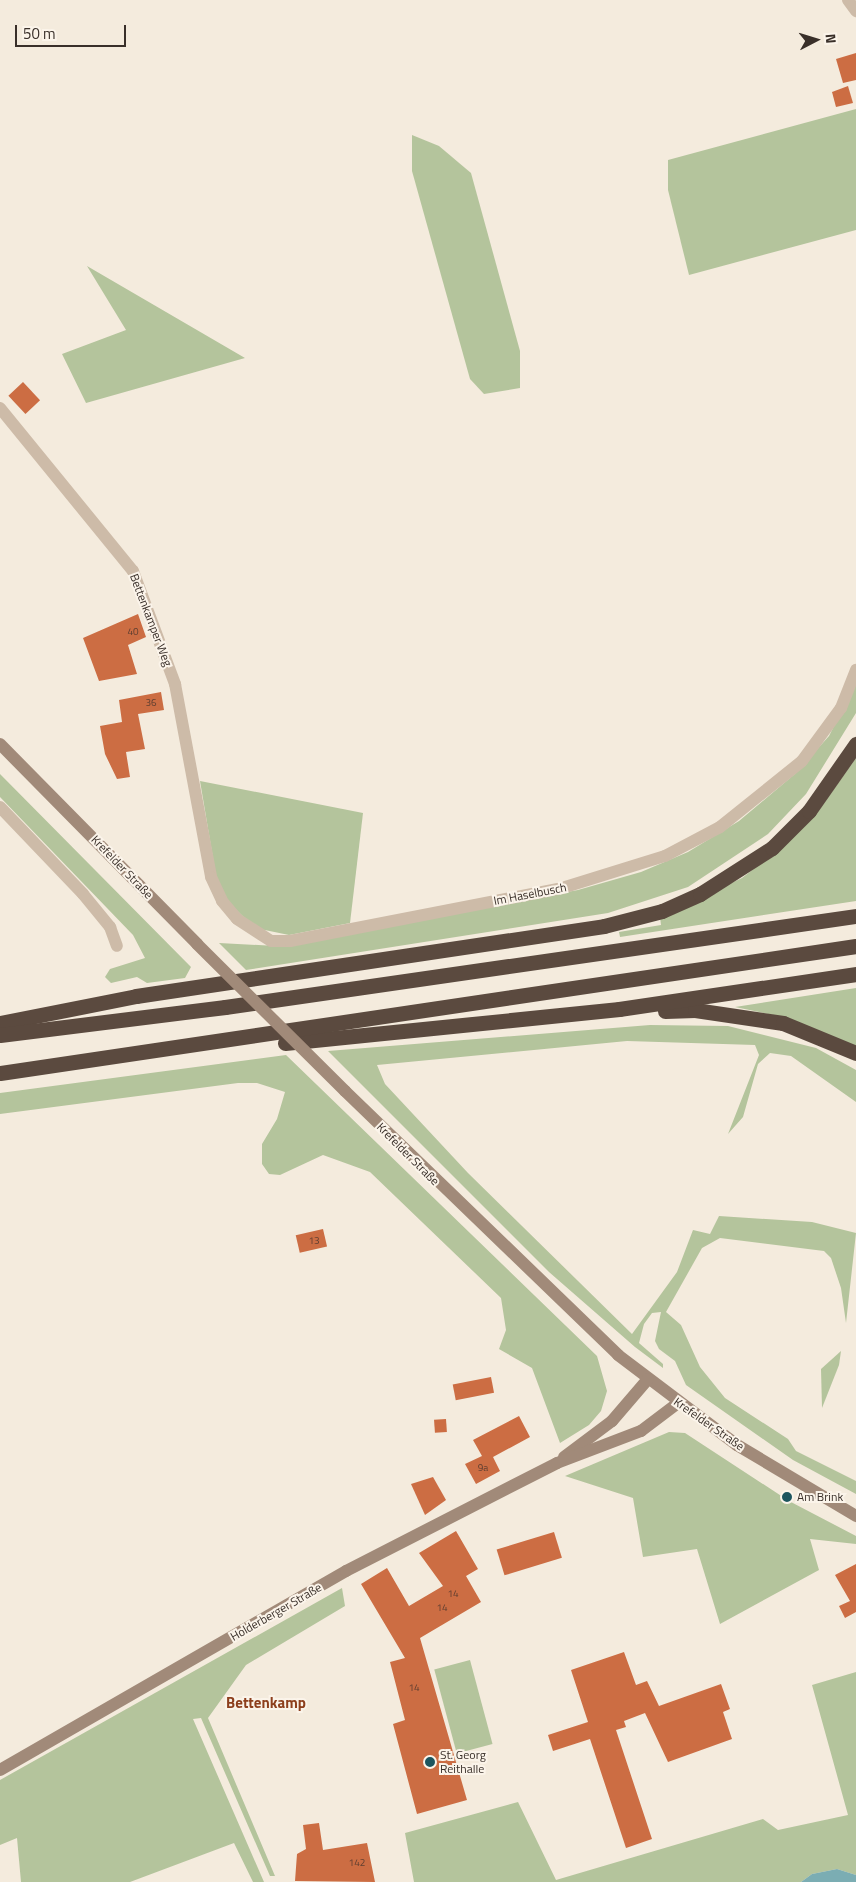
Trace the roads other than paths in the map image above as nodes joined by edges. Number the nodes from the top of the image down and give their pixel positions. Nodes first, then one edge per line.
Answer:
1 (848, 0) edge
2 (856, 11) edge
3 (0, 408) edge
4 (856, 670) edge
5 (0, 744) edge
6 (856, 744) edge
7 (0, 807) edge
8 (200, 817) joint
9 (856, 909) edge
10 (856, 916) edge
11 (796, 926) junction
12 (117, 946) dead end
13 (856, 946) edge
14 (856, 974) edge
15 (0, 1023) edge
16 (494, 1023) junction
17 (0, 1035) edge
18 (856, 1053) edge
19 (144, 1054) junction
20 (0, 1072) edge
21 (648, 1379) junction
22 (678, 1403) junction
23 (557, 1463) junction
24 (856, 1516) edge
25 (0, 1770) edge

1 - 2 street
3 - 8 street, Bettenkamper Weg
4 - 8 street, Im Haselbusch
5 - 21 main road, Krefelder Straße, bridge
6 - 15 highway
7 - 12 street
9 - 11 highway
10 - 11 highway
11 - 17 highway
13 - 19 highway
14 - 16 highway
16 - 18 highway
16 - 19 highway
19 - 20 highway
21 - 22 main road, Krefelder Straße
21 - 23 main road, Holderberger Straße
22 - 23 main road, Holderberger Straße
22 - 24 main road, Krefelder Straße
23 - 25 main road, Holderberger Straße

